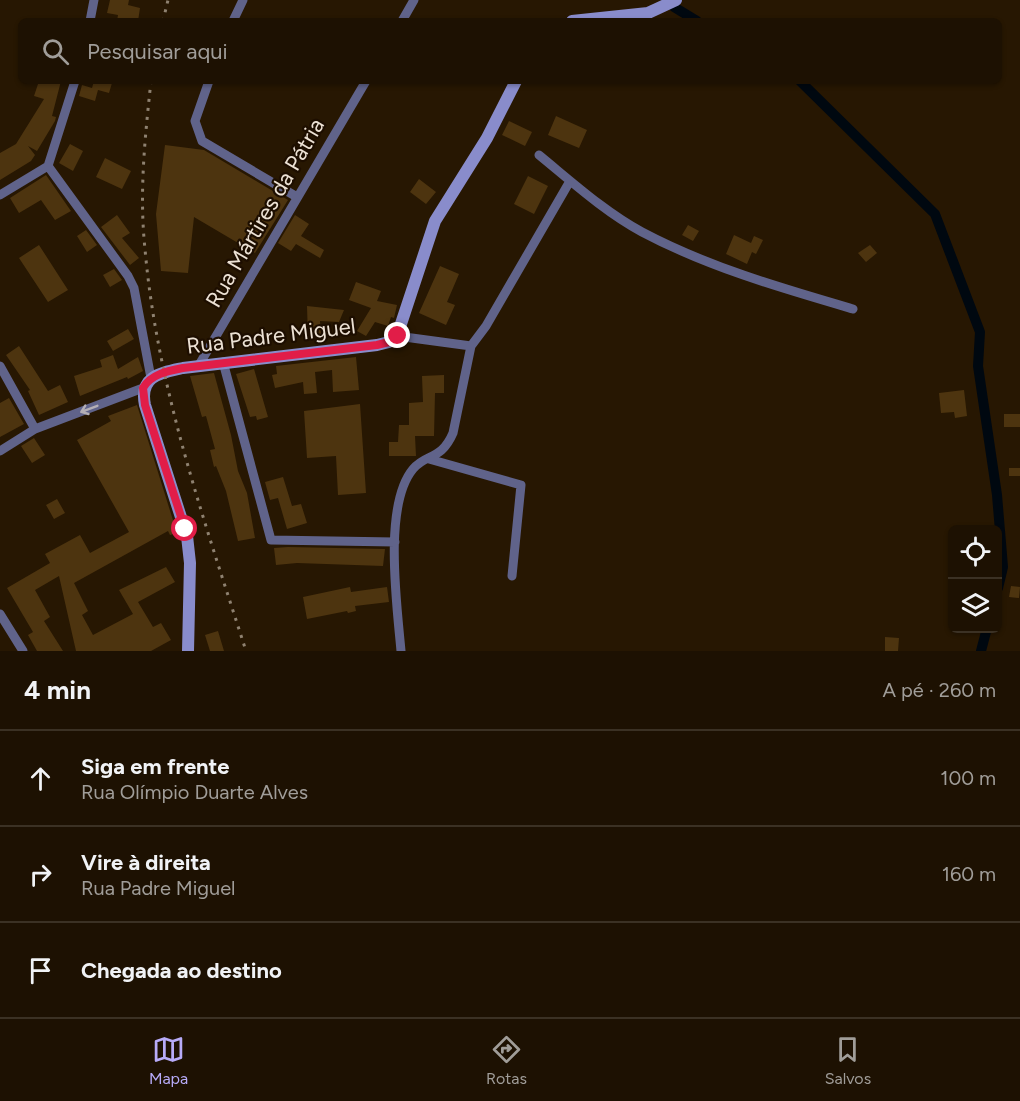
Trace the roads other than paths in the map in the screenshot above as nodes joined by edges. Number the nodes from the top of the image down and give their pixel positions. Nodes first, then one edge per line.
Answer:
1 (94, 0) edge
2 (243, 0) edge
3 (414, 0) edge
4 (676, 0) edge
5 (91, 18) edge
6 (234, 18) edge
7 (404, 18) edge
8 (600, 18) edge
9 (74, 84) edge
10 (208, 84) edge
11 (364, 84) edge
12 (514, 84) edge
13 (539, 155) dead end
14 (48, 166) junction
15 (570, 181) junction
16 (0, 195) edge
17 (297, 197) junction
18 (853, 309) dead end
19 (398, 336) junction
20 (471, 346) junction
21 (223, 362) junction
22 (199, 365) junction
23 (0, 366) edge
24 (147, 383) junction
25 (35, 429) junction
26 (0, 451) edge
27 (429, 459) junction
28 (395, 542) junction
29 (512, 576) dead end
30 (0, 614) edge
31 (23, 651) edge
32 (188, 651) edge
33 (401, 651) edge

1 - 5 street
2 - 6 street
3 - 7 street
4 - 8 main road
9 - 14 street
10 - 17 street
11 - 17 street, Rua Mártires da Pátria
12 - 19 main road
13 - 15 street
14 - 16 street
14 - 24 street
15 - 18 street
15 - 20 street
17 - 22 street, Rua Mártires da Pátria
19 - 20 street, Rua Padre Miguel
19 - 21 main road, Rua Padre Miguel
20 - 27 street
21 - 22 main road, Rua Padre Miguel
21 - 28 street
22 - 24 main road, Rua Padre Miguel
23 - 25 street
24 -> 25 street
24 - 32 main road
25 - 26 street
27 - 28 street
27 - 29 street
28 - 33 street
30 - 31 street

